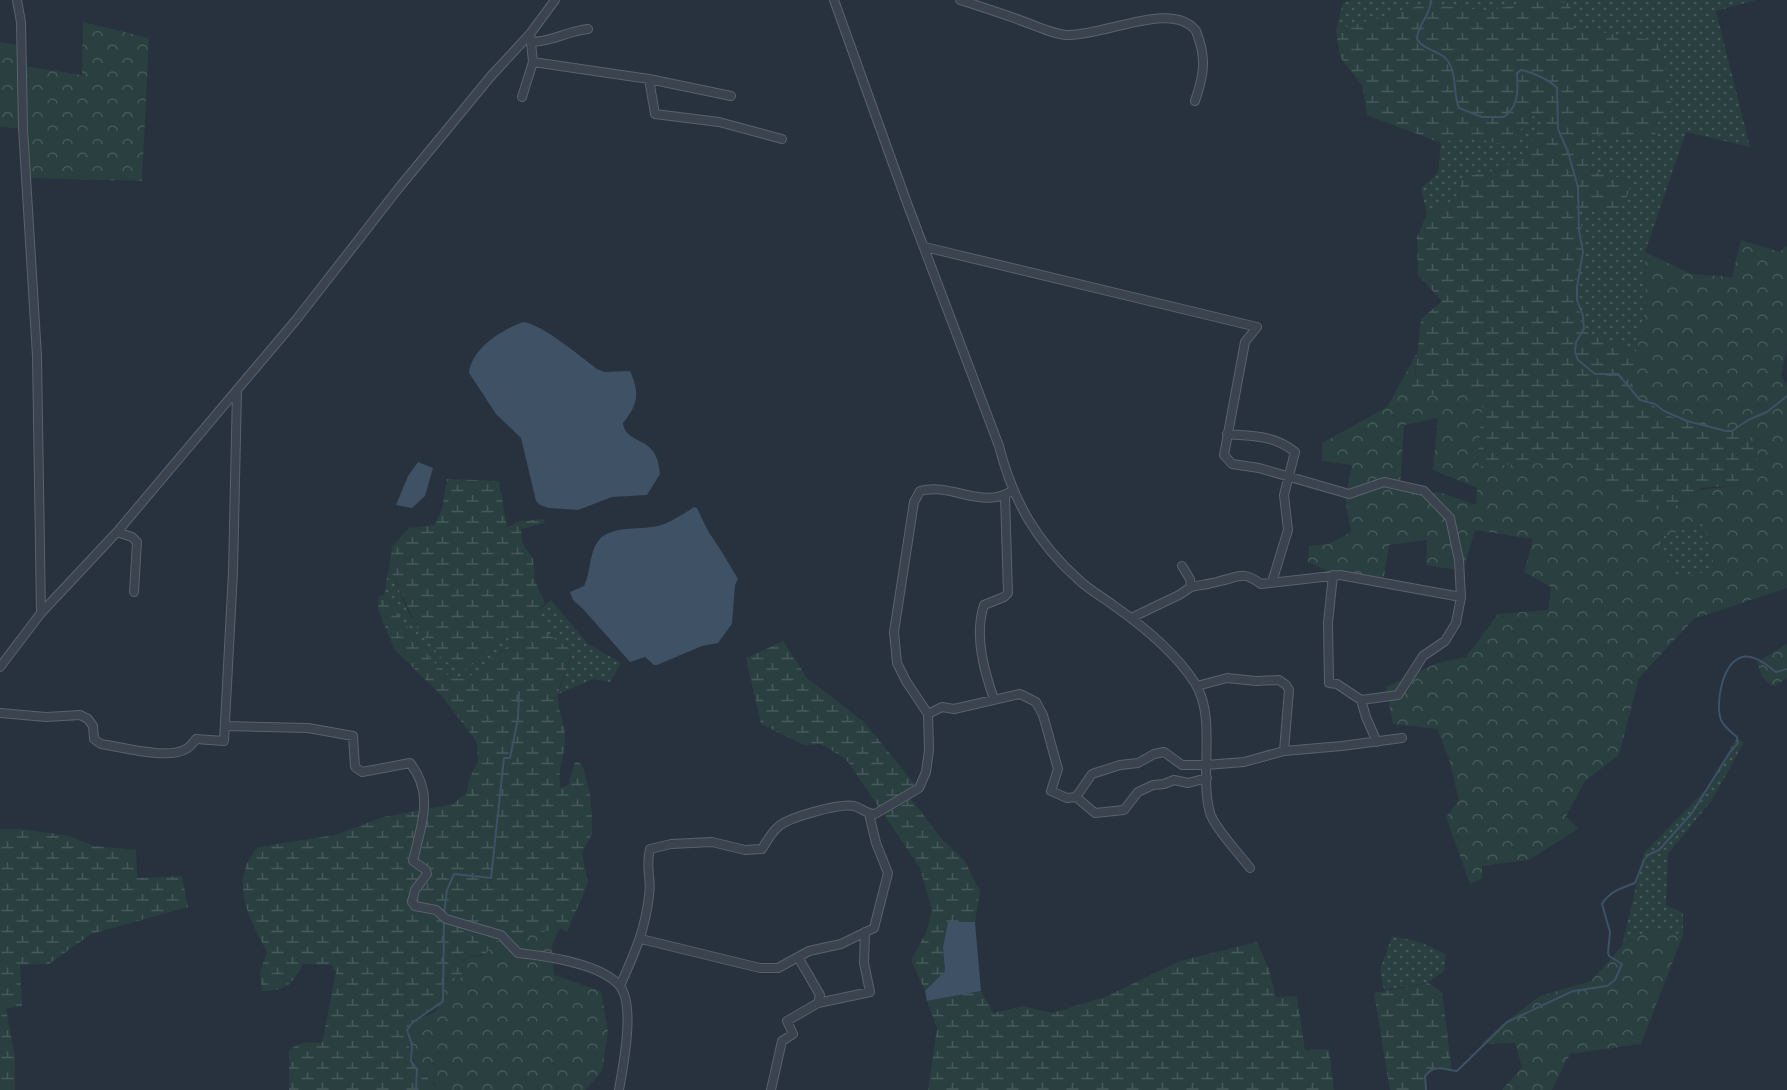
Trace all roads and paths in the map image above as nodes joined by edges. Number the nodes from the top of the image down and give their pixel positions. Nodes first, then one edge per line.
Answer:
1 (17, 0) edge
2 (555, 0) edge
3 (834, 0) edge
4 (960, 0) edge
5 (1180, 11) dead end
6 (1141, 12) dead end
7 (588, 29) dead end
8 (531, 38) junction
9 (533, 62) junction
10 (649, 79) junction
11 (731, 96) dead end
12 (522, 97) dead end
13 (1195, 101) dead end
14 (782, 140) dead end
15 (925, 247) junction
16 (237, 390) junction
17 (1227, 434) junction
18 (1289, 476) junction
19 (1013, 490) junction
20 (1005, 496) junction
21 (117, 532) junction
22 (1182, 566) dead end
23 (1333, 575) junction
24 (1272, 582) junction
25 (1191, 587) junction
26 (134, 592) dead end
27 (1461, 597) junction
28 (41, 613) junction
29 (1131, 618) junction
30 (0, 667) edge
31 (1197, 686) junction
32 (994, 699) junction
33 (1361, 700) junction
34 (0, 713) edge
35 (928, 714) junction
36 (226, 726) junction
37 (1402, 738) dead end
38 (1377, 742) junction
39 (1284, 751) junction
40 (1206, 765) junction
41 (1207, 778) junction
42 (1076, 796) junction
43 (869, 814) junction
44 (1250, 868) dead end
45 (865, 932) junction
46 (641, 939) junction
47 (798, 957) junction
48 (620, 986) junction
49 (818, 1003) junction
50 (619, 1090) edge
51 (771, 1090) edge

1 - 28 street
2 - 8 street
3 - 15 street
4 - 6 street
5 - 13 street
7 - 8 street
8 - 9 street
8 - 16 street
9 - 10 street
9 - 12 street
10 - 11 street
10 - 14 street
15 - 17 street
15 - 19 street
16 - 21 street
16 - 36 street
17 - 18 street
17 - 18 street
18 - 24 street
18 - 27 street
19 - 20 street
19 - 29 street
20 - 32 street
20 - 35 street
21 - 26 street
21 - 28 street
22 - 25 street
23 - 24 street
23 - 27 street
23 - 33 street
24 - 25 street
25 - 29 street
27 - 33 street
28 - 30 street
29 - 31 street
31 - 39 street
31 - 40 street
32 - 35 street
32 - 42 street
33 - 38 street
34 - 36 street
35 - 43 street
36 - 48 street
37 - 38 street
38 - 39 street
39 - 40 street
40 - 41 street
40 - 42 street
41 - 42 street
41 - 44 street
43 - 45 street
43 - 46 street
45 - 47 street
45 - 49 street
46 - 47 street
46 - 48 street
47 - 49 street
48 - 50 street
49 - 51 street

